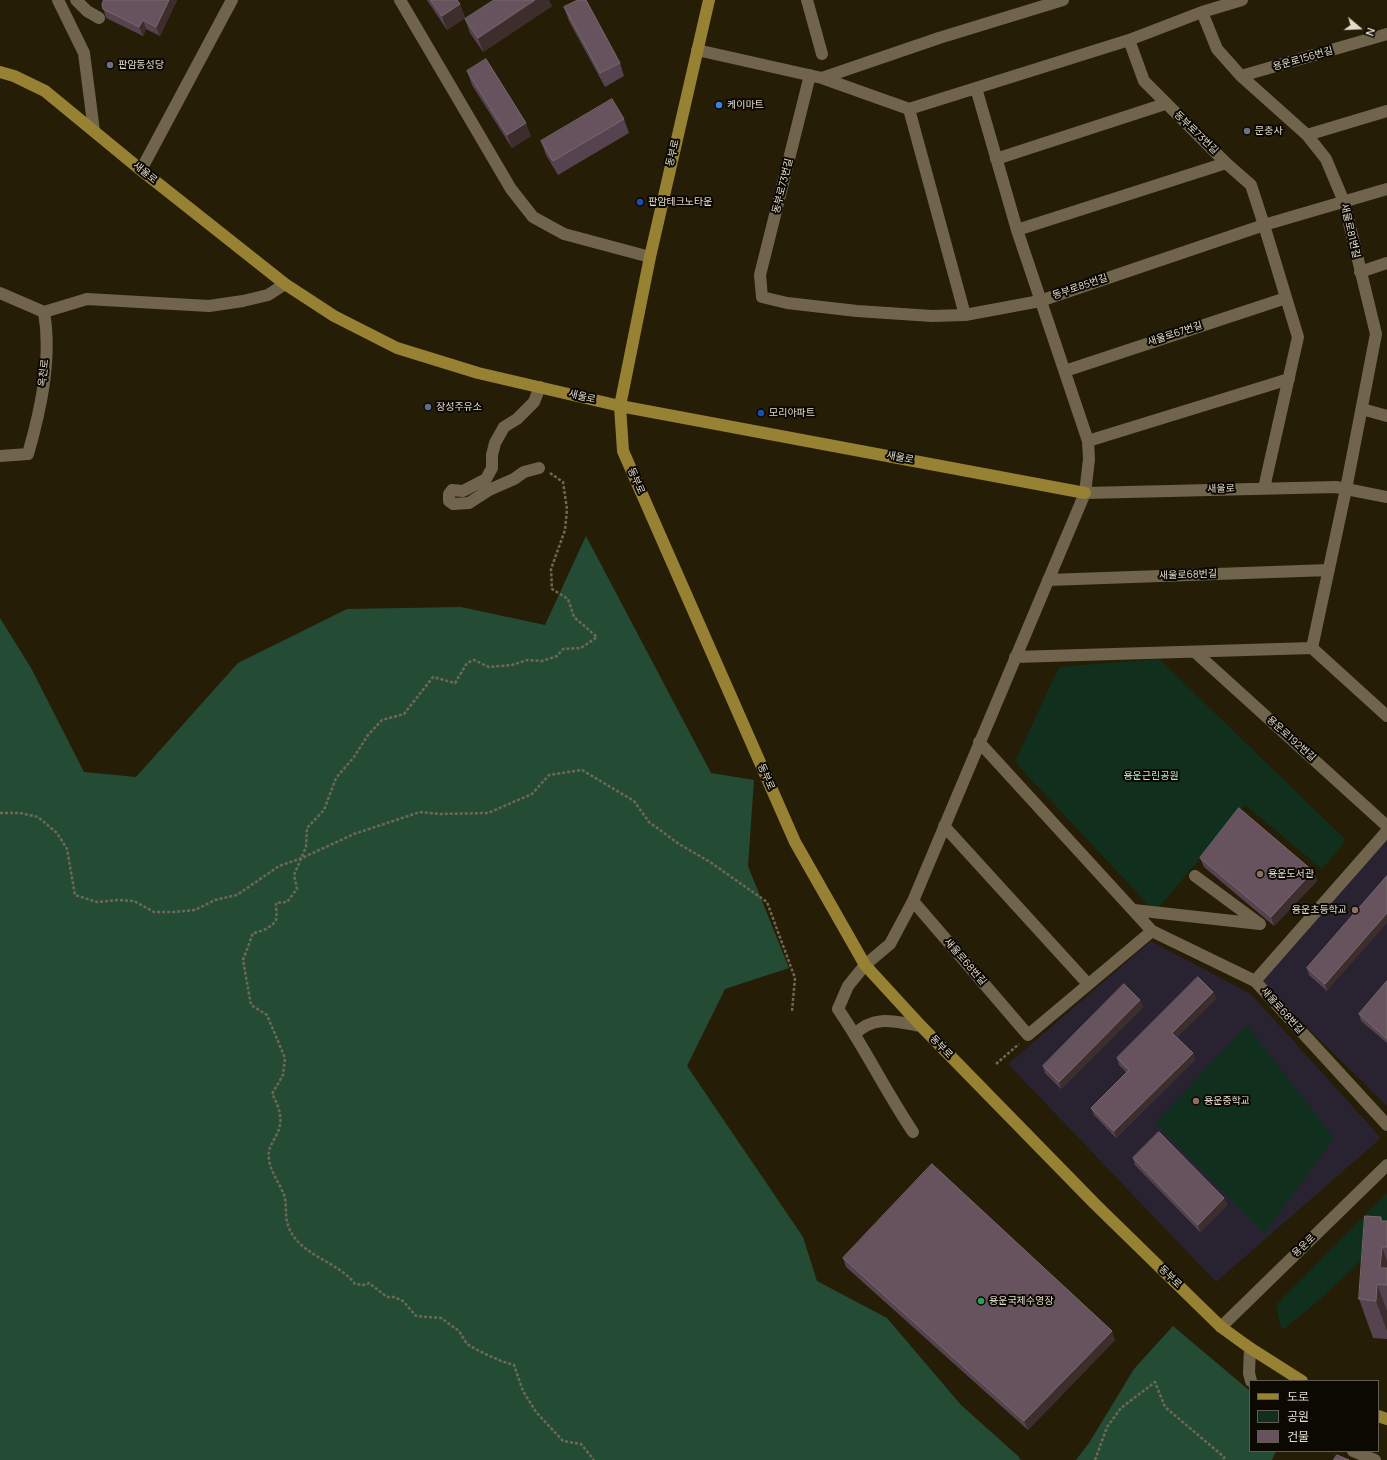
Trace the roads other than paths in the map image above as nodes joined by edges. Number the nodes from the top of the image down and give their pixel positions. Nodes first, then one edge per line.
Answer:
1 (58, 0) edge
2 (76, 0) edge
3 (232, 0) edge
4 (400, 0) edge
5 (709, 0) edge
6 (807, 0) edge
7 (1063, 0) edge
8 (1242, 0) edge
9 (1202, 12) junction
10 (99, 18) dead end
11 (1387, 34) edge
12 (1129, 40) junction
13 (697, 50) junction
14 (822, 54) dead end
15 (0, 72) edge
16 (810, 75) junction
17 (1241, 76) junction
18 (822, 78) junction
19 (976, 88) junction
20 (1165, 104) junction
21 (909, 108) junction
22 (1387, 111) edge
23 (94, 131) junction
24 (1307, 135) junction
25 (996, 159) junction
26 (1226, 163) junction
27 (141, 170) junction
28 (1387, 189) edge
29 (1344, 202) junction
30 (1264, 224) junction
31 (1017, 230) junction
32 (650, 256) junction
33 (1387, 263) edge
34 (1360, 272) junction
35 (285, 284) junction
36 (0, 293) edge
37 (762, 296) joint
38 (1286, 298) junction
39 (1040, 301) junction
40 (44, 312) junction
41 (965, 315) junction
42 (1382, 336) edge
43 (1064, 371) junction
44 (1289, 379) junction
45 (540, 387) junction
46 (620, 406) junction
47 (1362, 410) junction
48 (1387, 416) edge
49 (1088, 441) junction
50 (0, 456) edge
51 (539, 468) road end
52 (1264, 488) junction
53 (1346, 489) junction
54 (1085, 493) junction
55 (1387, 497) edge
56 (1329, 570) junction
57 (1048, 580) junction
58 (1312, 648) junction
59 (1195, 652) junction
60 (1015, 657) junction
61 (1387, 716) edge
62 (979, 742) junction
63 (944, 826) junction
64 (1387, 826) edge
65 (1387, 831) edge
66 (1195, 876) dead end
67 (913, 901) junction
68 (1134, 910) junction
69 (1152, 931) junction
70 (866, 965) junction
71 (1255, 980) junction
72 (1088, 984) junction
73 (921, 1026) junction
74 (855, 1034) junction
75 (1387, 1126) edge
76 (913, 1132) dead end
77 (1387, 1165) edge
78 (1221, 1327) junction
79 (1250, 1348) junction
80 (1251, 1380) edge
81 (1300, 1380) edge
82 (1355, 1452) edge
83 (1375, 1460) edge

1 - 23 street
2 - 10 street
3 - 27 street
4 - 32 street
5 - 13 main road, 동부로
6 - 14 street
7 - 18 street
8 - 9 street
9 - 12 street
9 - 17 street, 새울로81번길
11 - 17 street, 용운로156번길
12 - 19 street
12 - 20 street, 동부로73번길
13 - 16 street
13 - 32 main road, 동부로
15 - 23 main road, 새울로
16 - 18 street
16 - 37 street, 동부로73번길
17 - 24 street, 새울로81번길
18 - 21 street
19 - 21 street
19 - 25 street
20 - 25 street
20 - 26 street, 동부로73번길
21 - 41 street
22 - 24 street
23 - 27 main road, 새울로
24 - 29 street, 새울로81번길
25 - 31 street
26 - 30 street, 동부로73번길
26 - 31 street
27 - 35 main road, 새울로
28 - 29 street, 동부로85번길
29 - 30 street, 동부로85번길
29 - 34 street, 새울로81번길
30 - 38 street
30 - 39 street, 동부로85번길
31 - 39 street
32 - 46 main road, 동부로
33 - 34 street
34 - 42 street, 새울로81번길
35 - 40 street
35 - 45 main road, 새울로
36 - 40 street
37 - 41 street, 동부로85번길
38 - 43 street, 새울로67번길
38 - 44 street
39 - 41 street, 동부로85번길
39 - 43 street
40 - 50 street, 옥천로
42 - 47 street, 새울로81번길
43 - 49 street
44 - 49 street
44 - 52 street
45 - 46 main road, 새울로
45 - 51 street
46 - 54 main road, 새울로
46 - 70 main road, 동부로
47 - 48 street
47 - 53 street, 새울로81번길
49 - 54 street
52 - 53 street, 새울로
52 - 54 street, 새울로
53 - 55 street, 새울로
53 - 56 street
54 - 57 street
56 - 57 street, 새울로68번길
56 - 58 street
57 - 60 street
58 - 59 street
58 - 61 street
59 - 60 street
59 - 64 street, 용운로192번길
60 - 62 street
62 - 63 street
62 - 68 street, 새울로68번길
63 - 67 street
63 - 72 street
65 - 71 street
66 - 68 street
67 - 70 street
67 - 72 street, 새울로68번길
68 - 69 street, 새울로68번길
69 - 71 street, 새울로68번길
69 - 72 street
70 - 73 main road, 동부로
70 - 74 street
71 - 75 street, 새울로68번길
73 - 74 street
73 - 78 main road, 동부로
74 - 76 street
77 - 78 street, 용운로
78 - 79 main road, 동부로
79 - 80 street
79 - 81 main road, 동부로
82 - 83 street

